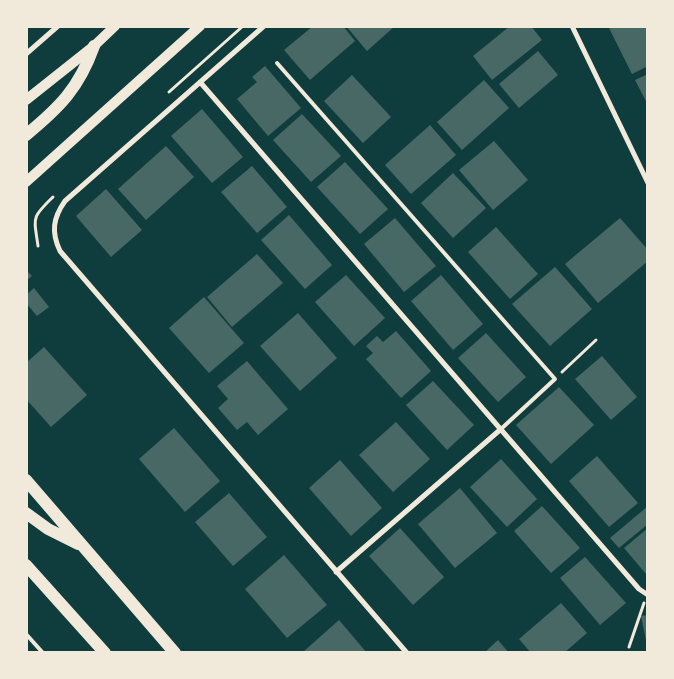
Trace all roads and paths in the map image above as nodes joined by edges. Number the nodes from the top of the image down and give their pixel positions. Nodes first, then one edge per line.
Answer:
1 (58, 26) edge
2 (115, 26) edge
3 (200, 26) edge
4 (264, 26) edge
5 (572, 26) edge
6 (105, 30) edge
7 (94, 46) junction
8 (26, 54) edge
9 (277, 63) dead end
10 (200, 82) junction
11 (26, 100) edge
12 (26, 135) edge
13 (26, 182) edge
14 (648, 183) edge
15 (596, 340) dead end
16 (555, 379) junction
17 (501, 429) junction
18 (26, 480) edge
19 (26, 513) edge
20 (83, 546) junction
21 (26, 564) edge
22 (336, 572) junction
23 (647, 595) edge
24 (26, 634) edge
25 (629, 647) dead end
26 (43, 653) edge
27 (105, 653) edge
28 (175, 653) edge
29 (407, 653) edge

1 - 8 street
2 - 6 main road
3 - 13 main road
4 - 10 street
5 - 14 street
6 - 7 main road
7 - 11 main road
7 - 12 main road
9 - 16 lane
10 - 17 street
10 - 22 street
15 - 16 path
16 - 17 lane
17 - 22 street
17 - 23 street
18 - 20 main road
19 - 20 main road
20 - 28 main road
21 - 27 main road
22 - 29 street
23 - 25 path
24 - 26 lane

